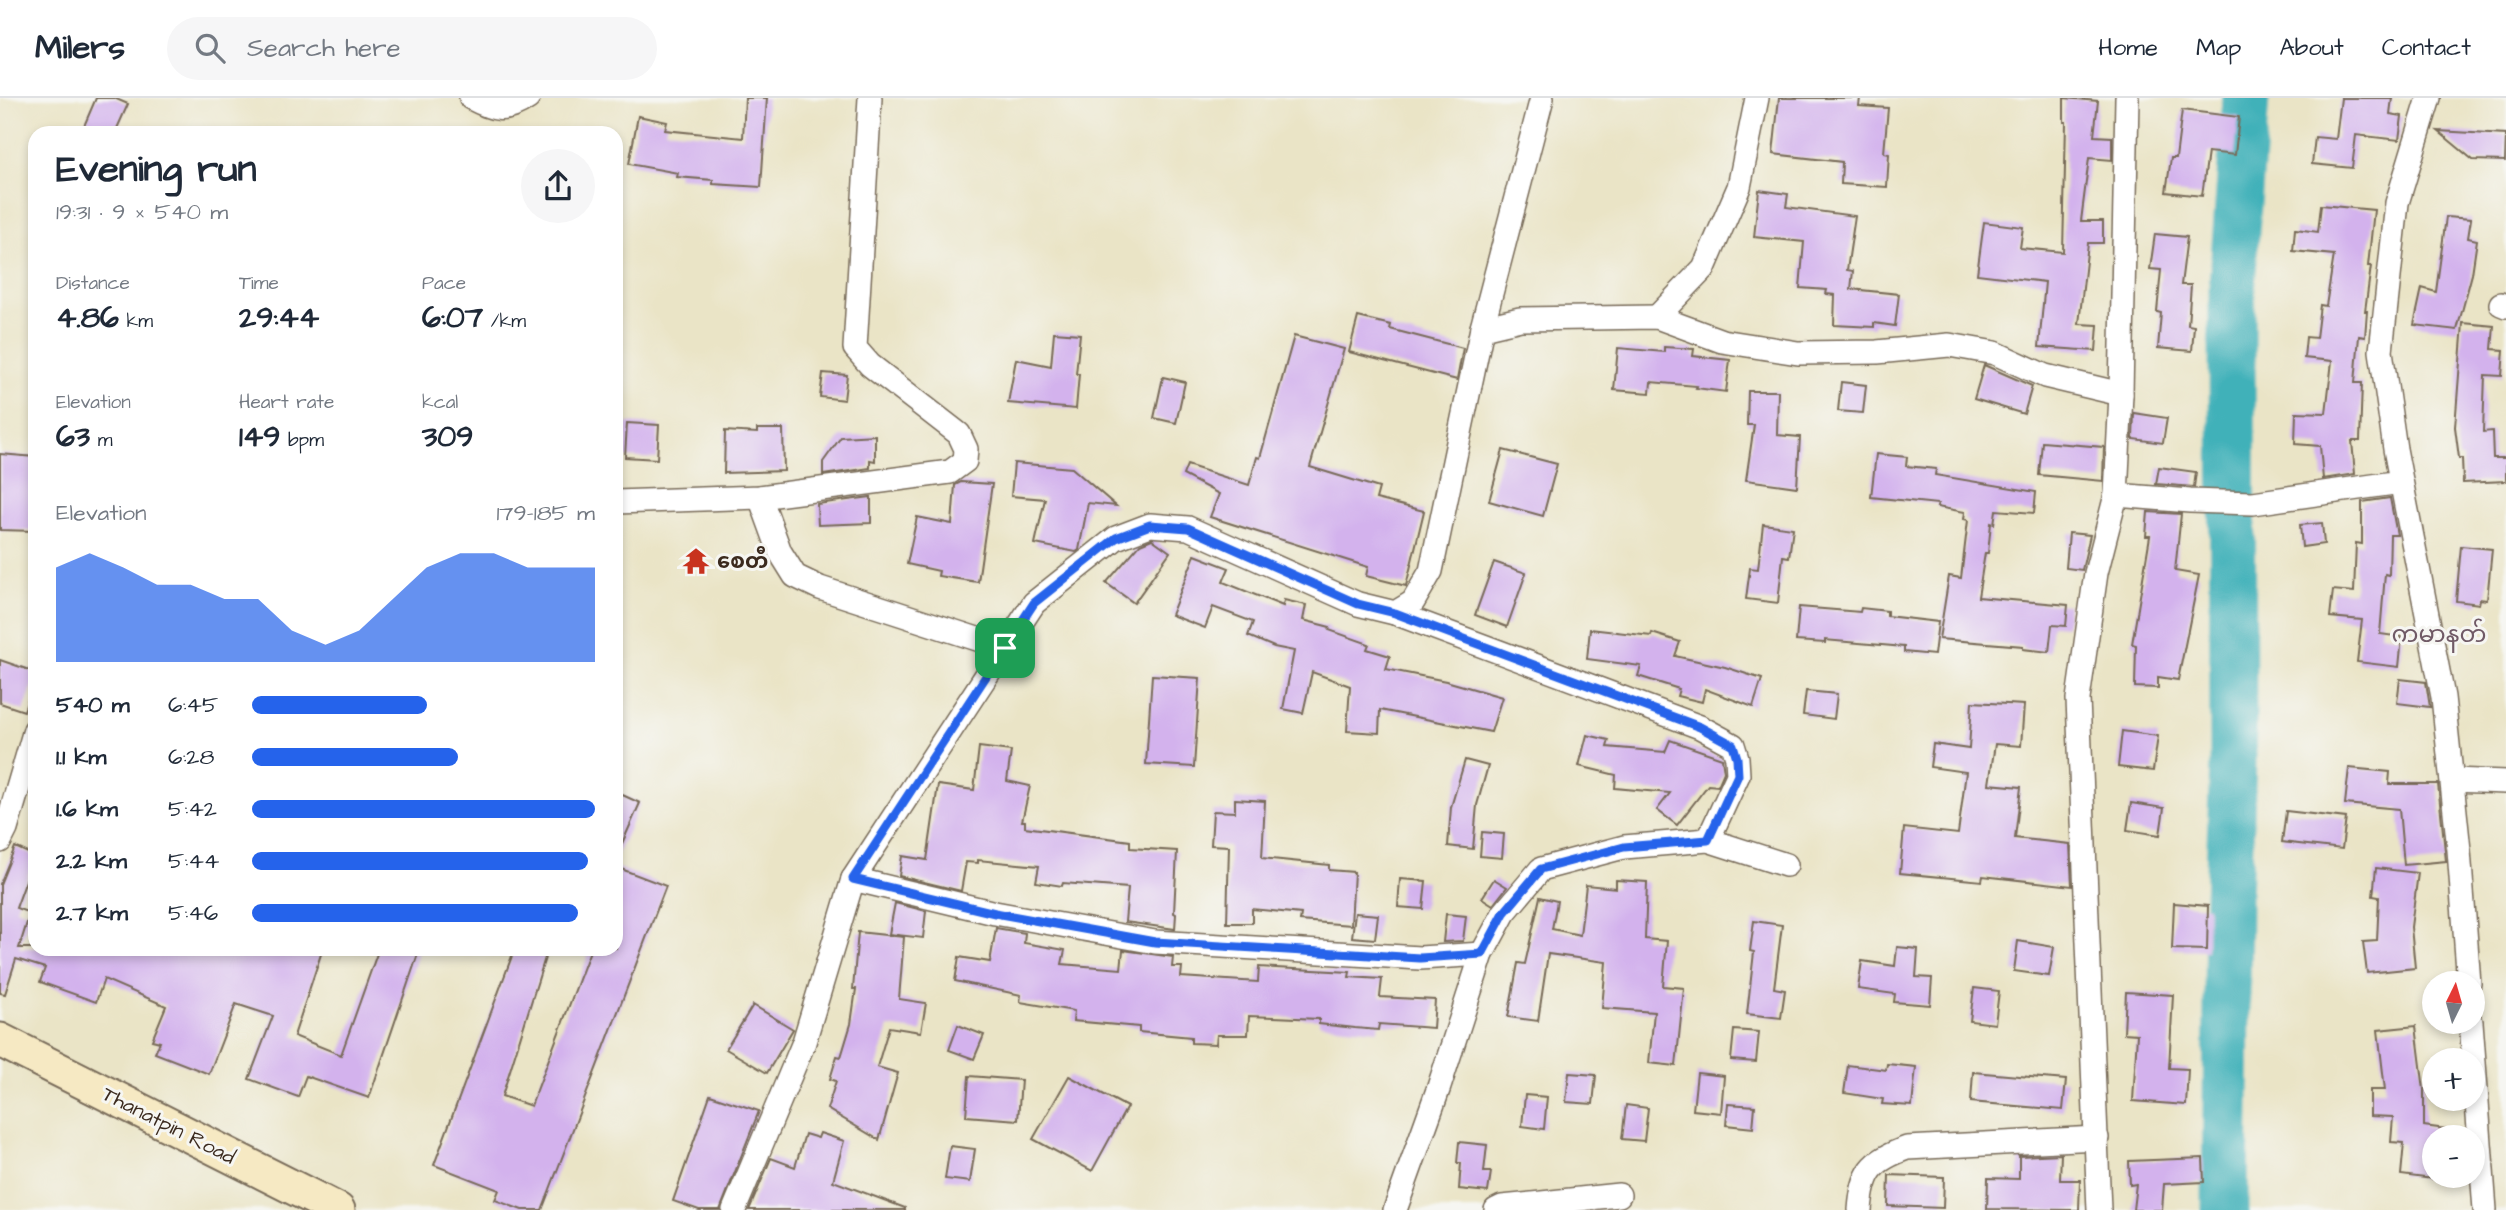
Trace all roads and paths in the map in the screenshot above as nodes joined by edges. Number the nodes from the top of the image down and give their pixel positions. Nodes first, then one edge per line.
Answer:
1 (471, 98) edge
2 (528, 98) edge
3 (870, 98) edge
4 (1542, 98) edge
5 (1757, 98) edge
6 (2127, 98) edge
7 (2429, 98) edge
8 (1657, 317) junction
9 (1482, 328) junction
10 (2121, 394) junction
11 (2401, 482) junction
12 (2116, 495) junction
13 (760, 497) junction
14 (623, 502) edge
15 (1395, 613) junction
16 (1005, 648) junction
17 (28, 754) edge
18 (2452, 780) junction
19 (2506, 782) edge
20 (1708, 840) junction
21 (0, 841) edge
22 (1786, 865) dead end
23 (853, 879) junction
24 (1482, 954) junction
25 (2468, 971) edge
26 (2473, 1034) edge
27 (0, 1040) edge
28 (2096, 1138) junction
29 (1619, 1195) dead end
30 (338, 1210) edge
31 (734, 1210) edge
32 (1395, 1210) edge
33 (1496, 1210) edge
34 (1860, 1210) edge
35 (2099, 1210) edge
36 (2485, 1210) edge

1 - 2 street
3 - 13 street
4 - 9 street
5 - 8 street
6 - 10 street
7 - 11 street
8 - 9 street
8 - 10 street
9 - 15 street
10 - 12 street
11 - 12 street
11 - 18 street
12 - 28 street
13 - 14 street
13 - 16 street
15 - 16 street
15 - 20 street
16 - 23 street
17 - 21 street
18 - 19 street
18 - 25 street
20 - 22 street
20 - 24 street
23 - 24 street
23 - 31 street
24 - 32 street
26 - 36 street
27 - 30 main road, Thanatpin Road
28 - 34 street
28 - 35 street
29 - 33 street

